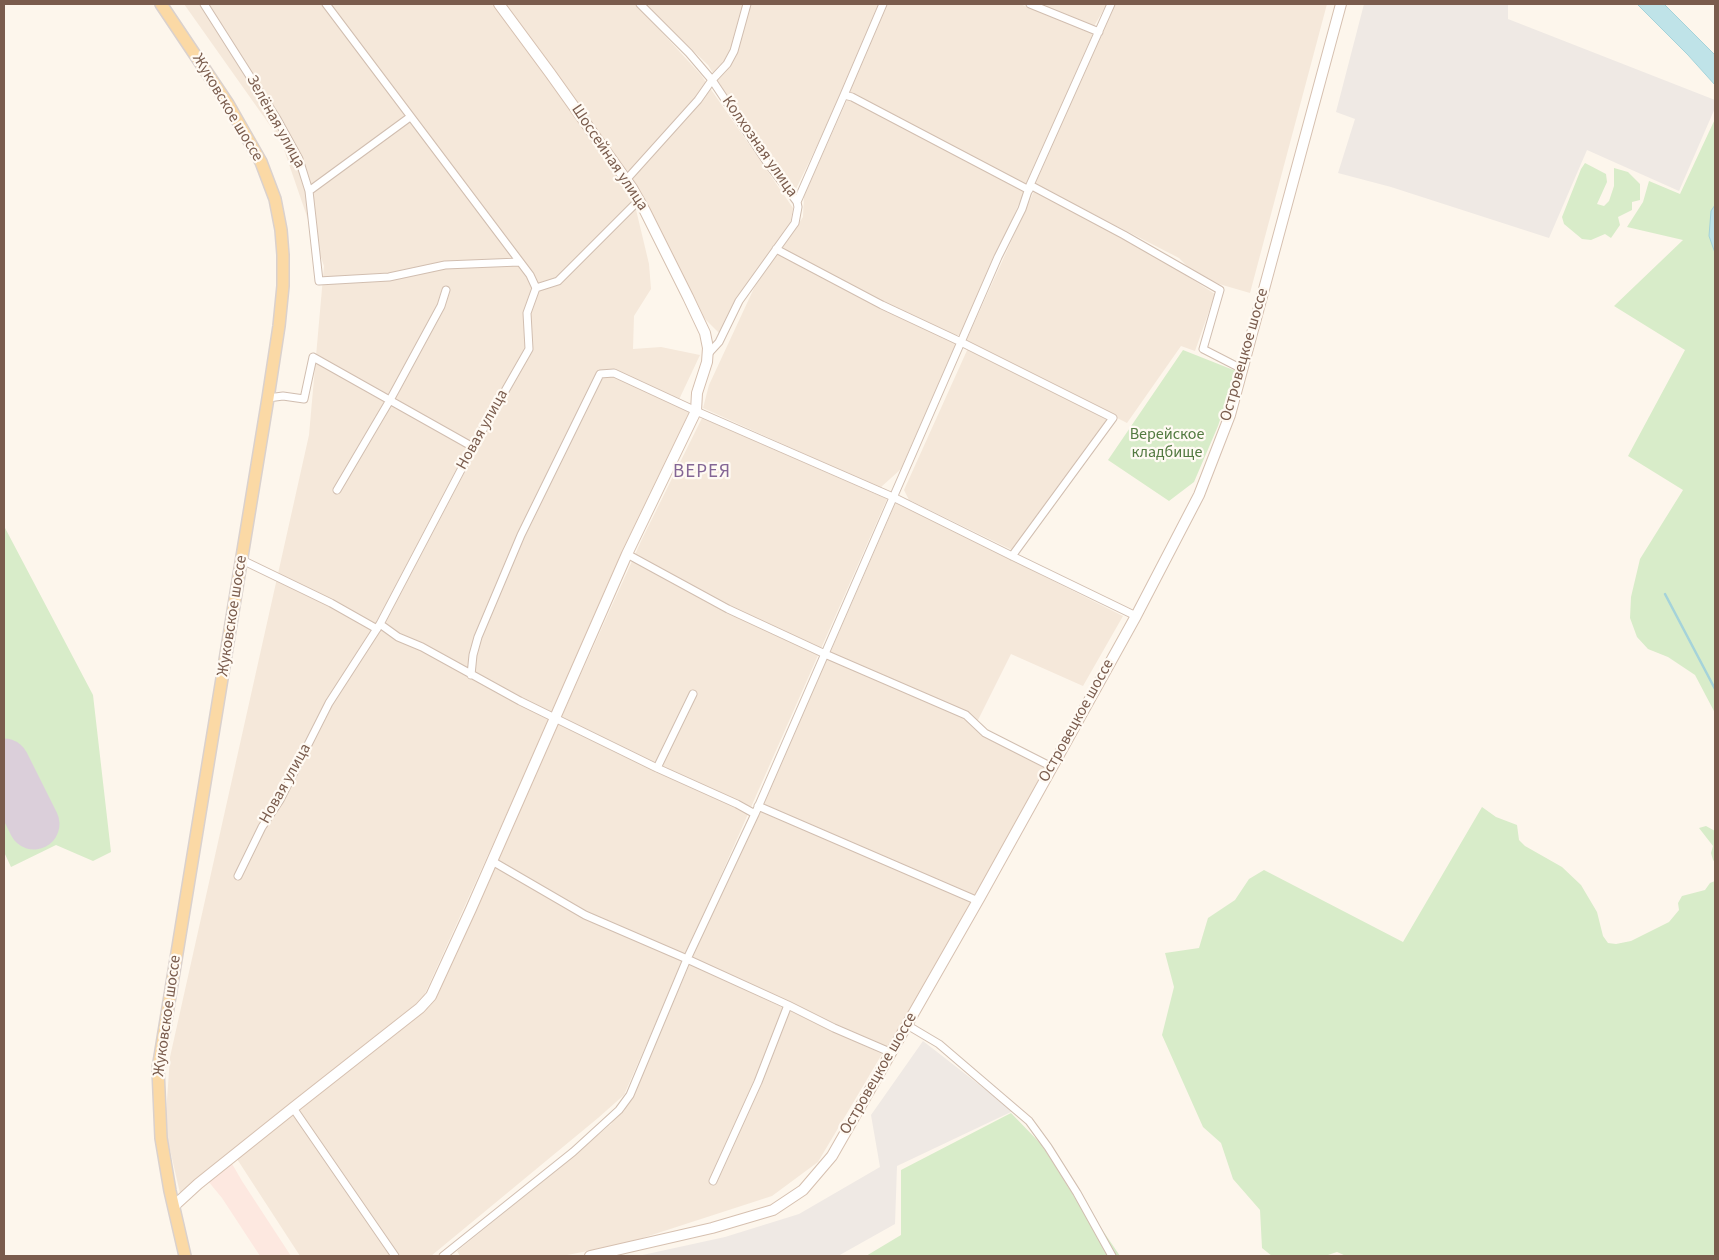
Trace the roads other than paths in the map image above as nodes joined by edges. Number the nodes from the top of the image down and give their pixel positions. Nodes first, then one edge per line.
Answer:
1 (162, 4) edge
2 (204, 4) edge
3 (326, 4) edge
4 (499, 4) edge
5 (640, 4) edge
6 (746, 4) edge
7 (883, 4) edge
8 (1030, 4) edge
9 (1111, 4) edge
10 (1341, 4) edge
11 (1099, 32) junction
12 (712, 80) junction
13 (844, 95) junction
14 (410, 117) junction
15 (626, 180) junction
16 (1030, 187) junction
17 (309, 191) junction
18 (639, 200) junction
19 (797, 202) junction
20 (776, 249) junction
21 (519, 262) junction
22 (536, 288) junction
23 (446, 290) dead end
24 (961, 342) junction
25 (708, 354) junction
26 (1242, 369) junction
27 (268, 398) junction
28 (390, 400) junction
29 (696, 411) junction
30 (473, 447) junction
31 (337, 490) dead end
32 (893, 497) junction
33 (627, 554) junction
34 (1012, 556) junction
35 (242, 560) junction
36 (1136, 616) junction
37 (379, 626) junction
38 (825, 654) junction
39 (471, 675) junction
40 (693, 694) dead end
41 (555, 717) junction
42 (1052, 767) junction
43 (657, 768) junction
44 (758, 806) junction
45 (755, 814) junction
46 (492, 861) junction
47 (238, 876) dead end
48 (978, 901) junction
49 (687, 959) junction
50 (788, 1005) junction
51 (907, 1025) junction
52 (892, 1053) junction
53 (293, 1108) junction
54 (714, 1181) dead end
55 (174, 1206) junction
56 (185, 1256) edge
57 (395, 1256) edge
58 (443, 1256) edge
59 (590, 1256) edge
60 (1112, 1256) edge

1 - 27 main road, Жуковское шоссе
2 - 17 street, Зелёная улица
3 - 14 street
4 - 15 main road, Шоссейная улица
5 - 12 street, Колхозная улица
6 - 12 street
7 - 13 street
8 - 11 street
9 - 11 street
10 - 26 main road, Островецкое шоссе
11 - 16 street
12 - 15 street
12 - 19 street, Колхозная улица
13 - 16 street
13 - 19 street
14 - 17 street
14 - 21 street
15 - 18 main road, Шоссейная улица
16 - 24 street
16 - 26 street
17 - 21 street, Зелёная улица
18 - 22 street
18 - 25 main road, Шоссейная улица
19 - 20 street, Колхозная улица
20 - 24 street
20 - 25 street, Колхозная улица
21 - 22 street
22 - 30 street, Новая улица
23 - 28 street
24 - 32 street
24 - 34 street
25 - 29 main road, Шоссейная улица
26 - 36 main road, Островецкое шоссе
27 - 28 street
27 - 35 main road, Жуковское шоссе
28 - 30 street
28 - 31 street
29 - 32 street
29 - 33 main road, Шоссейная улица
29 - 39 street
30 - 37 street, Новая улица
32 - 34 street
32 - 38 street
33 - 38 street
33 - 41 main road, Шоссейная улица
34 - 36 street
35 - 37 street
35 - 55 main road, Жуковское шоссе
36 - 42 main road, Островецкое шоссе
37 - 39 street
37 - 47 street, Новая улица
38 - 42 street
38 - 44 street
39 - 41 street
40 - 43 street
41 - 43 street
41 - 46 main road, Шоссейная улица
42 - 48 main road, Островецкое шоссе
43 - 45 street
44 - 45 street
44 - 48 street
45 - 49 street
46 - 49 street
46 - 53 main road, Шоссейная улица
48 - 51 main road, Островецкое шоссе
49 - 50 street
49 - 58 street
50 - 52 street
50 - 54 street
51 - 52 main road, Островецкое шоссе
51 - 60 street
52 - 59 main road, Островецкое шоссе
53 - 55 main road, Шоссейная улица
53 - 57 street
55 - 56 main road, Жуковское шоссе

